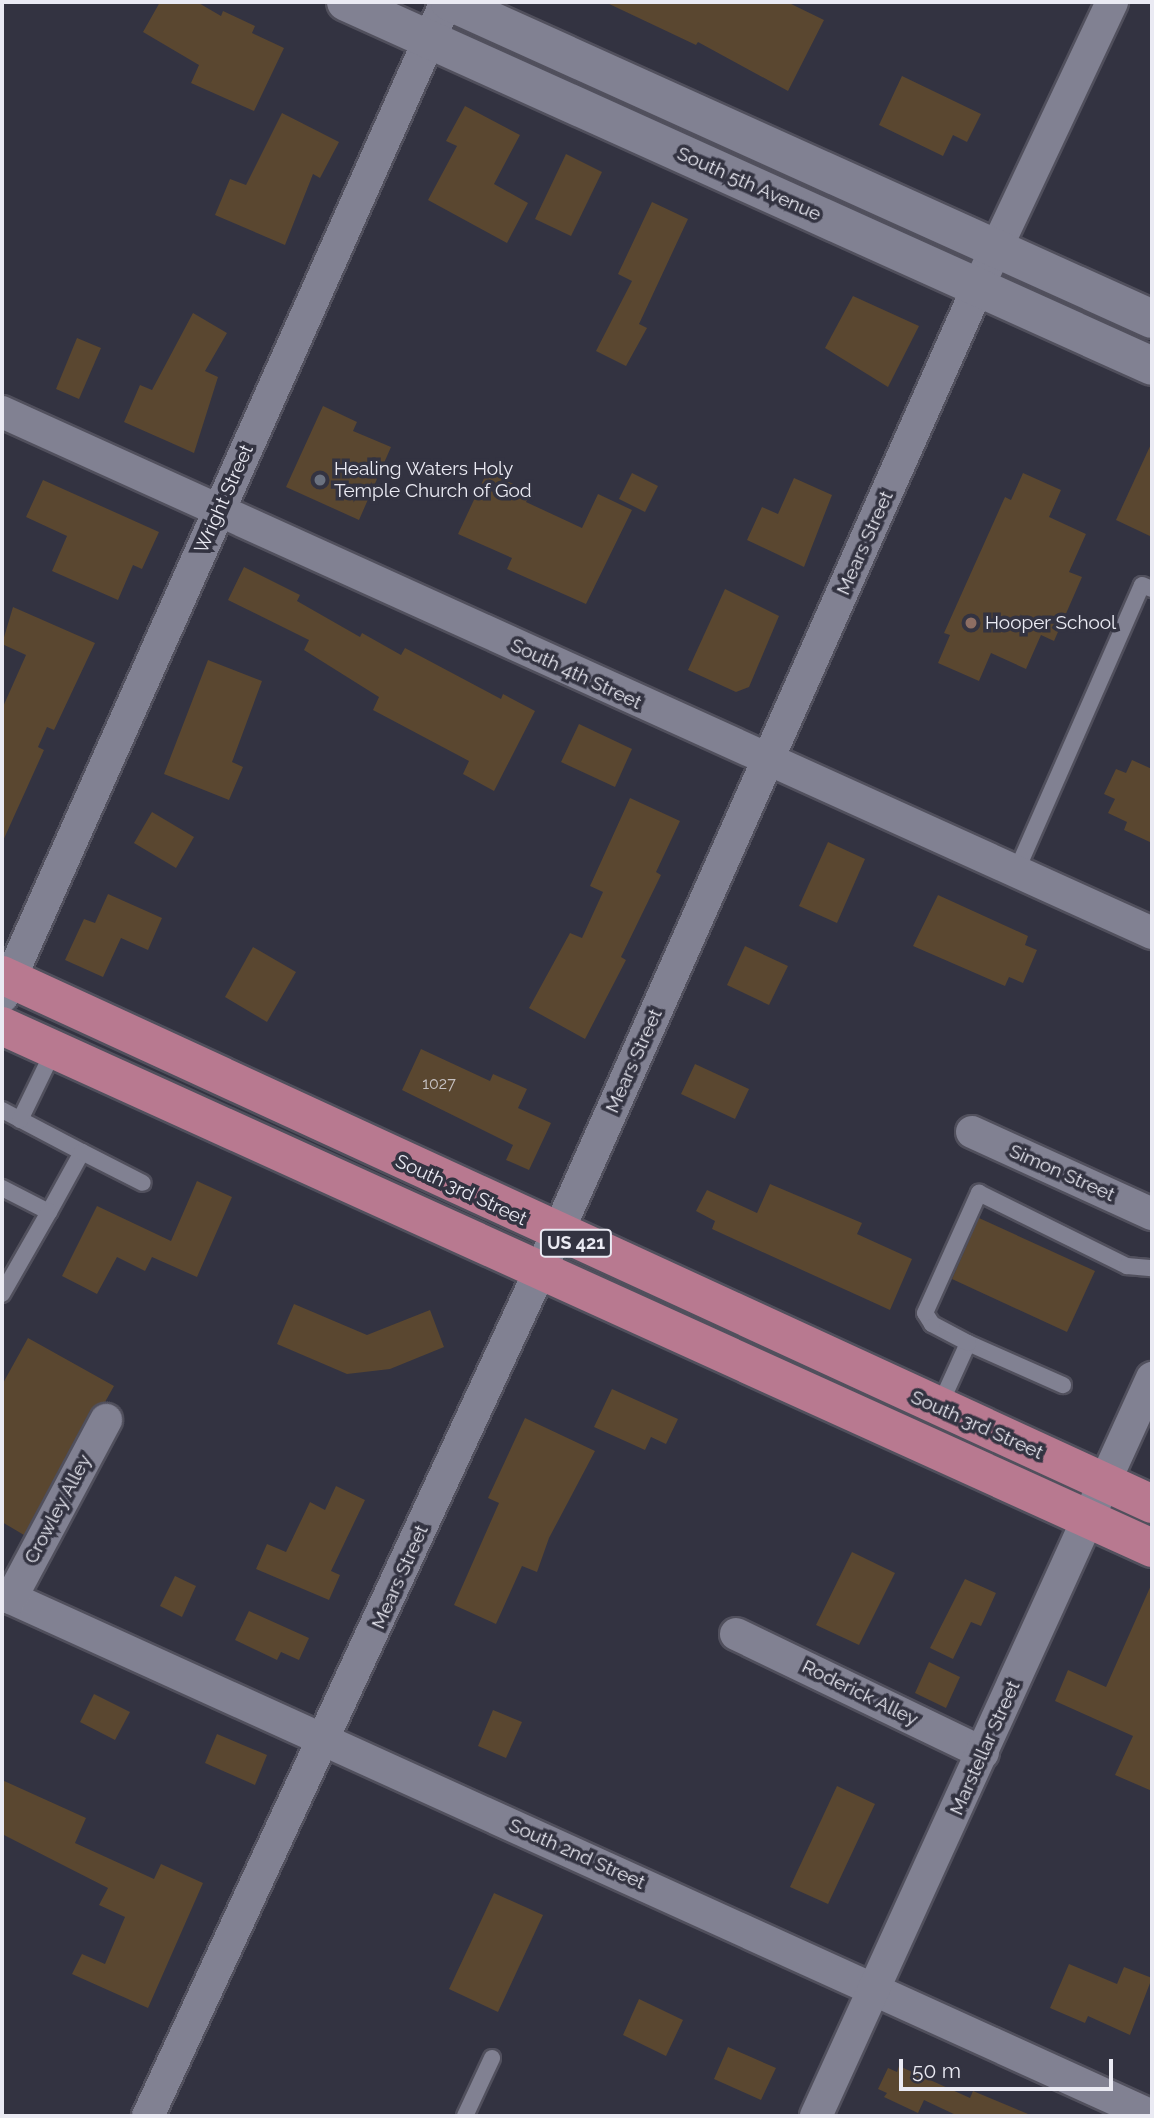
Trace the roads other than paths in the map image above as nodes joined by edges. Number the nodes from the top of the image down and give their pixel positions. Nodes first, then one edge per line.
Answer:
1 (346, 2) edge
2 (448, 2) edge
3 (1112, 2) edge
4 (430, 40) junction
5 (997, 249) junction
6 (978, 287) junction
7 (1152, 319) edge
8 (1152, 366) edge
9 (2, 412) edge
10 (219, 511) junction
11 (1152, 589) edge
12 (768, 762) junction
13 (1016, 872) junction
14 (1152, 933) edge
15 (4, 984) edge
16 (2, 1026) edge
17 (54, 1050) junction
18 (2, 1110) edge
19 (20, 1120) junction
20 (972, 1132) dead end
21 (82, 1152) junction
22 (143, 1183) dead end
23 (2, 1188) edge
24 (49, 1212) junction
25 (1152, 1214) edge
26 (556, 1234) junction
27 (1152, 1269) edge
28 (539, 1271) junction
29 (2, 1294) edge
30 (968, 1343) junction
31 (1152, 1378) edge
32 (1063, 1385) dead end
33 (939, 1407) junction
34 (106, 1420) dead end
35 (1105, 1483) junction
36 (1152, 1504) edge
37 (1089, 1520) junction
38 (1152, 1548) edge
39 (6, 1596) edge
40 (736, 1634) dead end
41 (326, 1740) junction
42 (983, 1753) junction
43 (876, 1990) junction
44 (492, 2058) dead end
45 (148, 2116) edge
46 (465, 2116) edge
47 (816, 2116) edge
48 (1152, 2116) edge

1 - 4 street, South 5th Avenue
2 - 4 street, Wright Street
2 - 5 street
3 - 5 street, Mears Street
4 - 6 street, South 5th Avenue
4 - 10 street, Wright Street
5 - 6 street, Mears Street
5 - 7 street
6 - 8 street, South 5th Avenue
6 - 12 street, Mears Street
9 - 10 street, South 4th Street
10 - 12 street, South 4th Street
10 - 15 street, Wright Street
11 - 13 lane
12 - 13 street, South 4th Street
12 - 26 street, Mears Street
13 - 14 street, South 4th Street
15 - 26 highway, South 3rd Street / US 421
16 - 17 highway, South 3rd Street / US 421
17 - 19 lane
17 - 28 highway, South 3rd Street / US 421
18 - 19 lane
19 - 21 lane
20 - 25 street, Simon Street
21 - 22 lane
21 - 24 lane
23 - 24 lane
24 - 29 lane
26 - 28 street, Mears Street
26 - 33 highway, South 3rd Street / US 421
27 - 30 lane
28 - 37 highway, South 3rd Street / US 421
28 - 41 street, Mears Street
30 - 32 lane
30 - 33 lane
31 - 35 street, Marstellar Street
33 - 35 highway, South 3rd Street / US 421
34 - 39 street, Crowley Alley
35 - 36 highway, South 3rd Street / US 421
35 - 37 street, Marstellar Street
37 - 38 highway, South 3rd Street / US 421
37 - 42 street, Marstellar Street
39 - 41 street, South 2nd Street
40 - 42 street, Roderick Alley
41 - 43 street, South 2nd Street
41 - 45 street, Mears Street
42 - 43 street, Marstellar Street
43 - 47 street, Marstellar Street
43 - 48 street, South 2nd Street
44 - 46 lane

